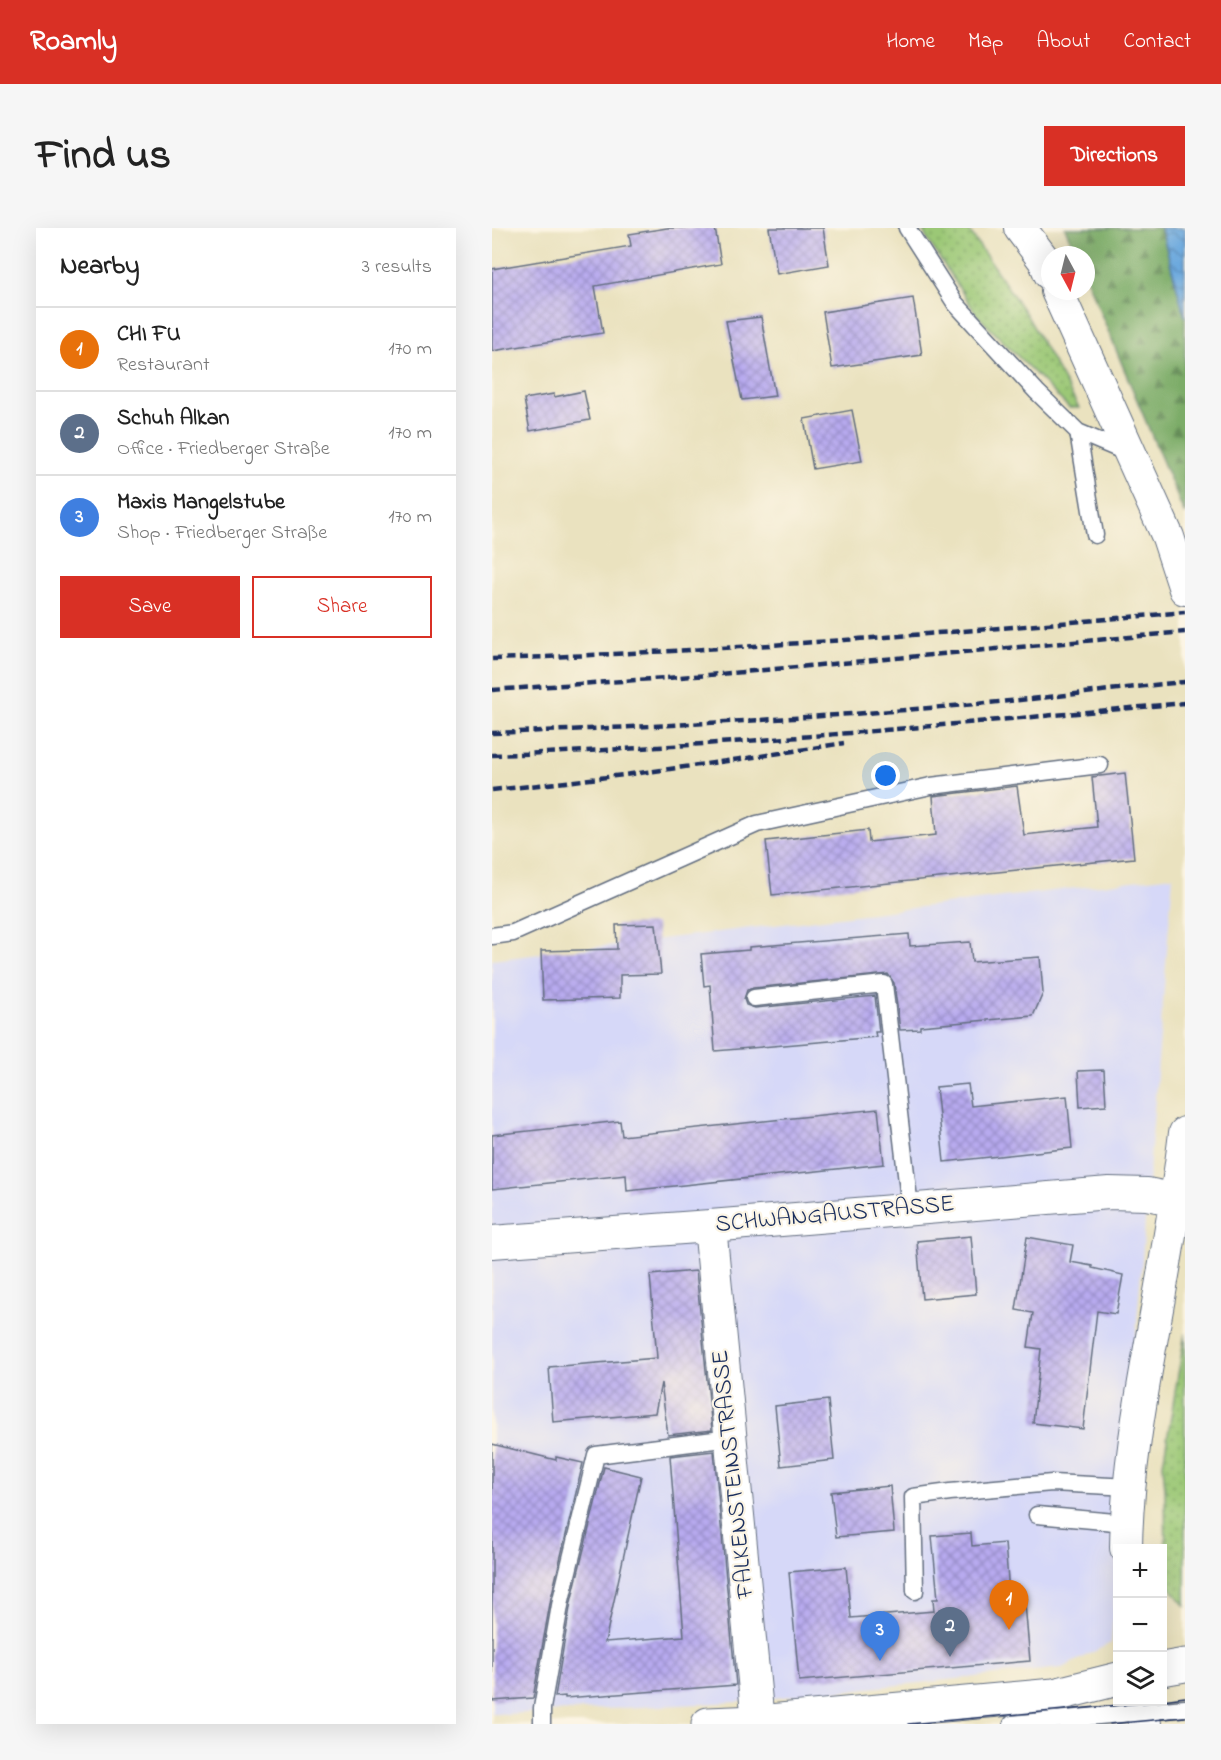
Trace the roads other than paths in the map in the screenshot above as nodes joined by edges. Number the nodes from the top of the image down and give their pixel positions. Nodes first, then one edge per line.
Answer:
1 (907, 228) edge
2 (1020, 228) edge
3 (1041, 256) edge
4 (1062, 300) edge
5 (1078, 432) junction
6 (1131, 454) junction
7 (1095, 535) dead end
8 (1185, 589) edge
9 (1100, 765) dead end
10 (492, 936) edge
11 (754, 998) dead end
12 (1185, 1133) edge
13 (1177, 1200) junction
14 (910, 1208) junction
15 (710, 1226) junction
16 (492, 1242) edge
17 (730, 1438) junction
18 (1130, 1487) junction
19 (1037, 1515) dead end
20 (1126, 1536) edge
21 (915, 1591) dead end
22 (1185, 1665) edge
23 (1167, 1668) edge
24 (1113, 1680) edge
25 (1185, 1708) edge
26 (1143, 1713) edge
27 (758, 1722) junction
28 (542, 1724) edge
29 (708, 1724) edge
30 (1012, 1724) edge

1 - 5 lane
2 - 3 street
4 - 6 street
5 - 6 lane
5 - 7 lane
6 - 8 street
9 - 10 lane
11 - 14 lane
12 - 13 street
13 - 14 street, SCHWANGAUSTRASSE
13 - 18 street
14 - 15 street, SCHWANGAUSTRASSE
15 - 16 street, SCHWANGAUSTRASSE
15 - 17 street, FALKENSTEINSTRASSE
17 - 27 street, FALKENSTEINSTRASSE
17 - 28 lane
18 - 20 street
18 - 21 lane
19 - 20 lane
22 - 23 main road
24 - 27 main road
25 - 26 lane
26 - 30 lane
27 - 29 main road

